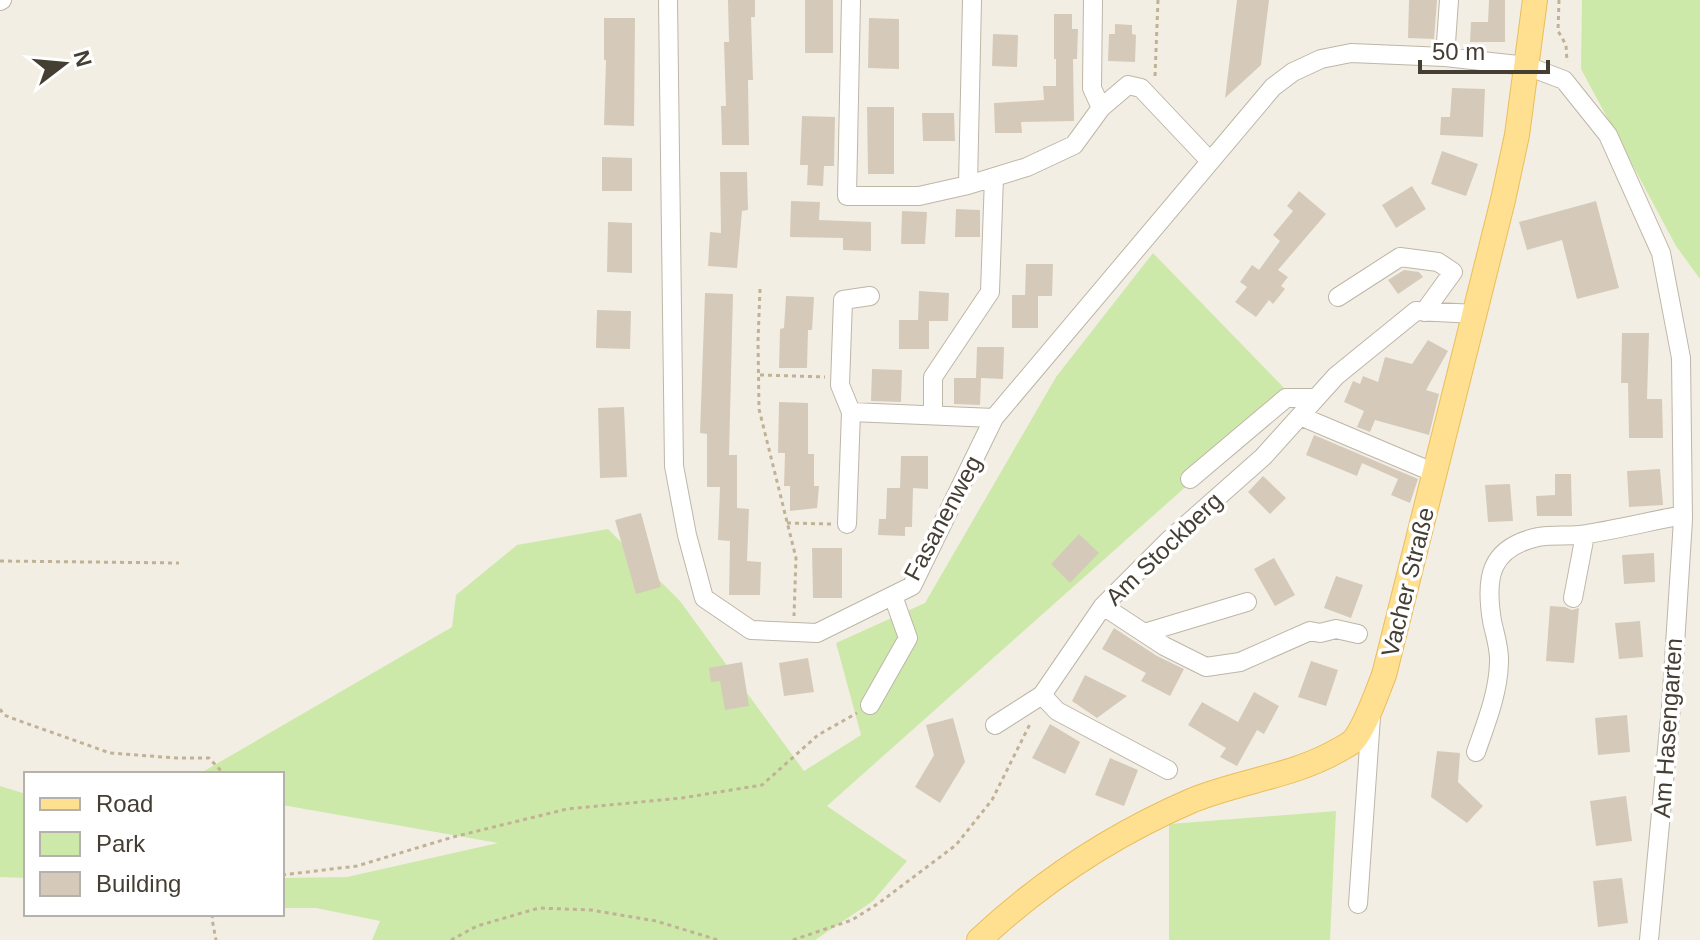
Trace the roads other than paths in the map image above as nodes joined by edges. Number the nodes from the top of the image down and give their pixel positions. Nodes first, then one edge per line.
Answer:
1 (668, 0) edge
2 (851, 0) edge
3 (972, 0) edge
4 (1093, 0) edge
5 (1449, 0) edge
6 (1535, 0) edge
7 (1445, 57) junction
8 (1527, 66) junction
9 (1101, 108) junction
10 (1210, 161) junction
11 (994, 177) junction
12 (968, 185) junction
13 (870, 296) dead end
14 (1338, 297) dead end
15 (1424, 312) junction
16 (1476, 314) junction
17 (1691, 359) edge
18 (1316, 398) junction
19 (851, 412) junction
20 (933, 415) junction
21 (1300, 416) junction
22 (994, 418) junction
23 (1435, 473) junction
24 (1190, 479) dead end
25 (1683, 515) junction
26 (847, 524) road end
27 (1585, 535) junction
28 (893, 596) junction
29 (1573, 598) dead end
30 (1247, 602) dead end
31 (1103, 606) junction
32 (1144, 633) junction
33 (1358, 634) dead end
34 (1042, 695) junction
35 (870, 705) road end
36 (1372, 706) junction
37 (995, 725) dead end
38 (1476, 752) dead end
39 (1168, 770) dead end
40 (1358, 904) dead end
41 (979, 940) edge
42 (1649, 940) edge

1 - 28 street, Fasanenweg
2 - 12 street
3 - 12 street
4 - 9 street
5 - 7 street
6 - 8 main road, Vacher Straße
7 - 8 street, Fasanenweg
7 - 10 street, Fasanenweg
8 - 16 main road, Vacher Straße
8 - 17 street, Am Hasengarten
9 - 10 street
9 - 11 street
10 - 22 street, Fasanenweg
11 - 12 street
11 - 20 street
13 - 19 street
14 - 15 street, Am Stockberg
15 - 16 street
15 - 18 street, Am Stockberg
16 - 23 main road, Vacher Straße
17 - 25 street, Am Hasengarten
18 - 21 street, Am Stockberg
18 - 24 street
19 - 20 street
19 - 26 street
20 - 22 street
21 - 23 street
21 - 31 street, Am Stockberg
22 - 28 street, Fasanenweg
23 - 36 main road, Vacher Straße
25 - 27 street
25 - 42 street, Am Hasengarten
27 - 29 street
27 - 38 street
28 - 35 street
30 - 32 street, Am Stockberg
31 - 32 street
31 - 34 street, Am Stockberg
32 - 33 street
34 - 37 street, Am Stockberg
34 - 39 street
36 - 40 street
36 - 41 main road, Vacher Straße

